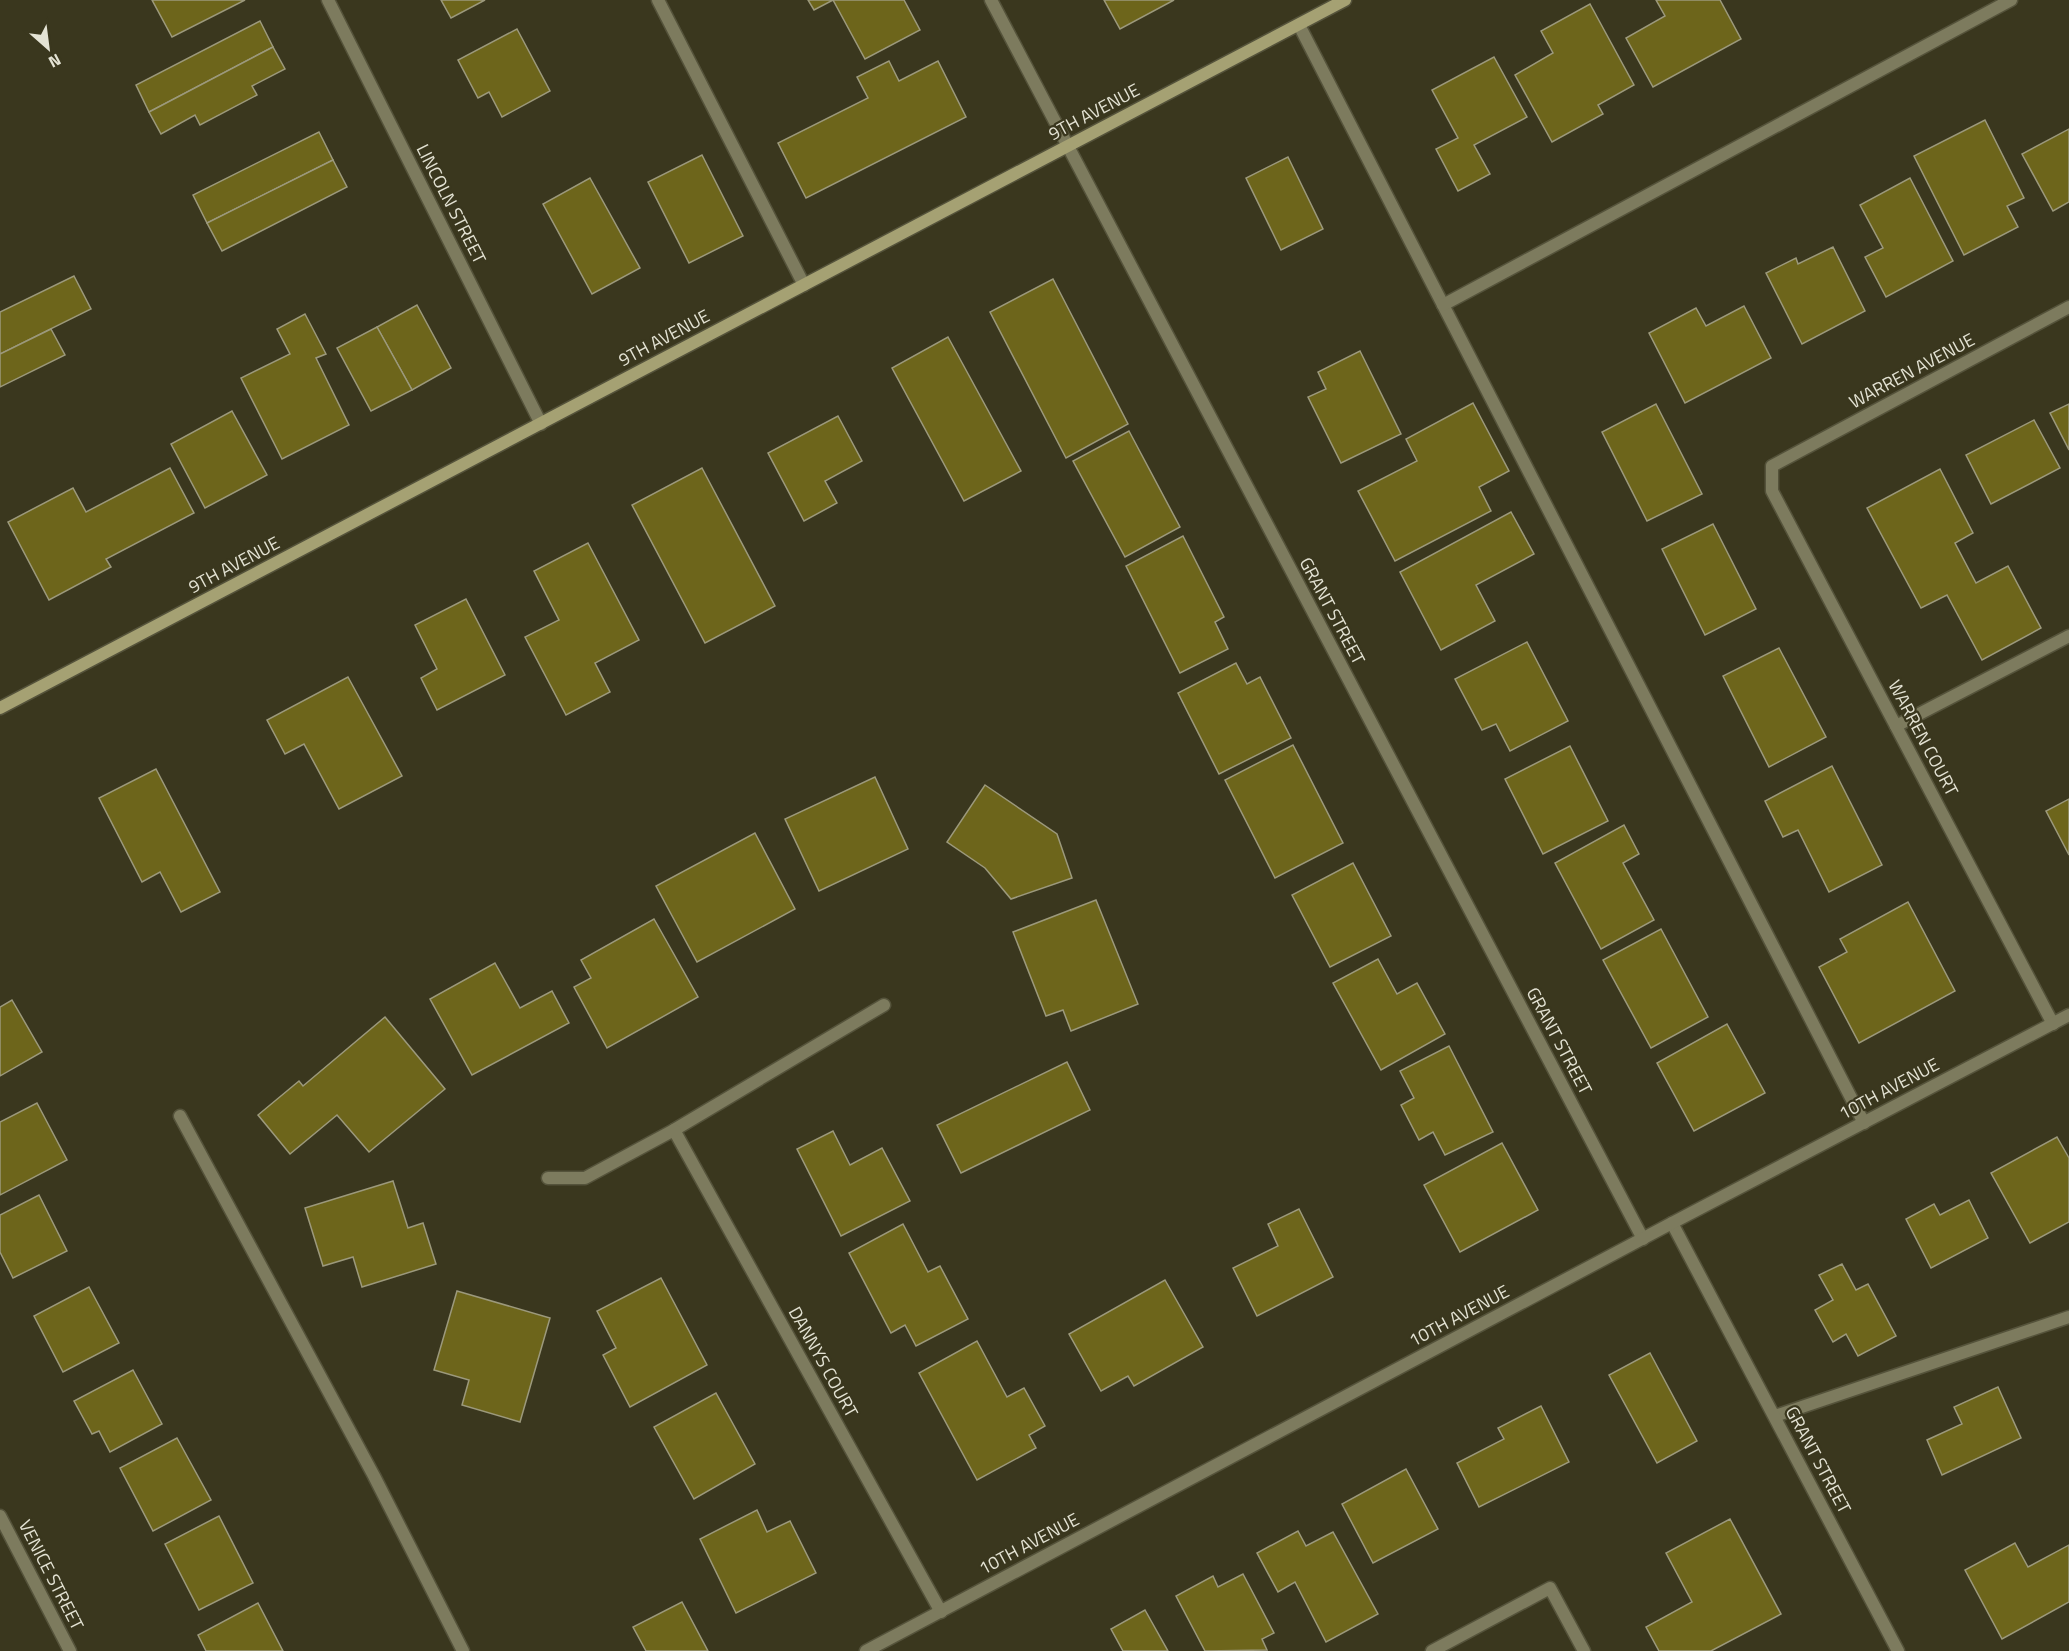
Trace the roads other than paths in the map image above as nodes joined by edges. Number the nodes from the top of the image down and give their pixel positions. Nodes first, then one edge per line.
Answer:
1 (328, 0) edge
2 (658, 0) edge
3 (991, 0) edge
4 (1345, 0) edge
5 (2011, 0) edge
6 (1325, 5) edge
7 (1299, 25) junction
8 (1067, 146) junction
9 (804, 285) junction
10 (1443, 305) junction
11 (2069, 307) edge
12 (541, 424) junction
13 (1772, 466) joint
14 (2069, 636) edge
15 (0, 708) edge
16 (1896, 726) junction
17 (884, 1005) dead end
18 (2069, 1015) edge
19 (2053, 1024) junction
20 (180, 1116) dead end
21 (1864, 1123) junction
22 (674, 1130) junction
23 (548, 1178) dead end
24 (1672, 1223) junction
25 (1642, 1239) junction
26 (2069, 1317) edge
27 (1775, 1416) junction
28 (0, 1516) edge
29 (941, 1612) junction
30 (70, 1651) edge
31 (463, 1651) edge
32 (866, 1651) edge
33 (1432, 1651) edge
34 (1584, 1651) edge
35 (1898, 1651) edge

1 - 12 street, LINCOLN STREET
2 - 9 street
3 - 8 street, GRANT STREET
4 - 6 main road, 9TH AVENUE
5 - 10 street
6 - 7 main road, 9TH AVENUE
7 - 8 main road, 9TH AVENUE
7 - 10 street
8 - 9 main road, 9TH AVENUE
8 - 25 street, GRANT STREET
9 - 12 main road, 9TH AVENUE
10 - 21 street
11 - 13 street, WARREN AVENUE
12 - 15 main road, 9TH AVENUE
13 - 16 street, WARREN COURT
14 - 16 street
16 - 19 street, WARREN COURT
17 - 22 street
18 - 19 street, 10TH AVENUE
19 - 21 street, 10TH AVENUE
20 - 31 street
21 - 24 street, 10TH AVENUE
22 - 23 street
22 - 29 street, DANNYS COURT
24 - 25 street, 10TH AVENUE
24 - 27 street, GRANT STREET
25 - 29 street, 10TH AVENUE
26 - 27 street
27 - 35 street, GRANT STREET
28 - 30 street, VENICE STREET
29 - 32 street, 10TH AVENUE
33 - 34 street

